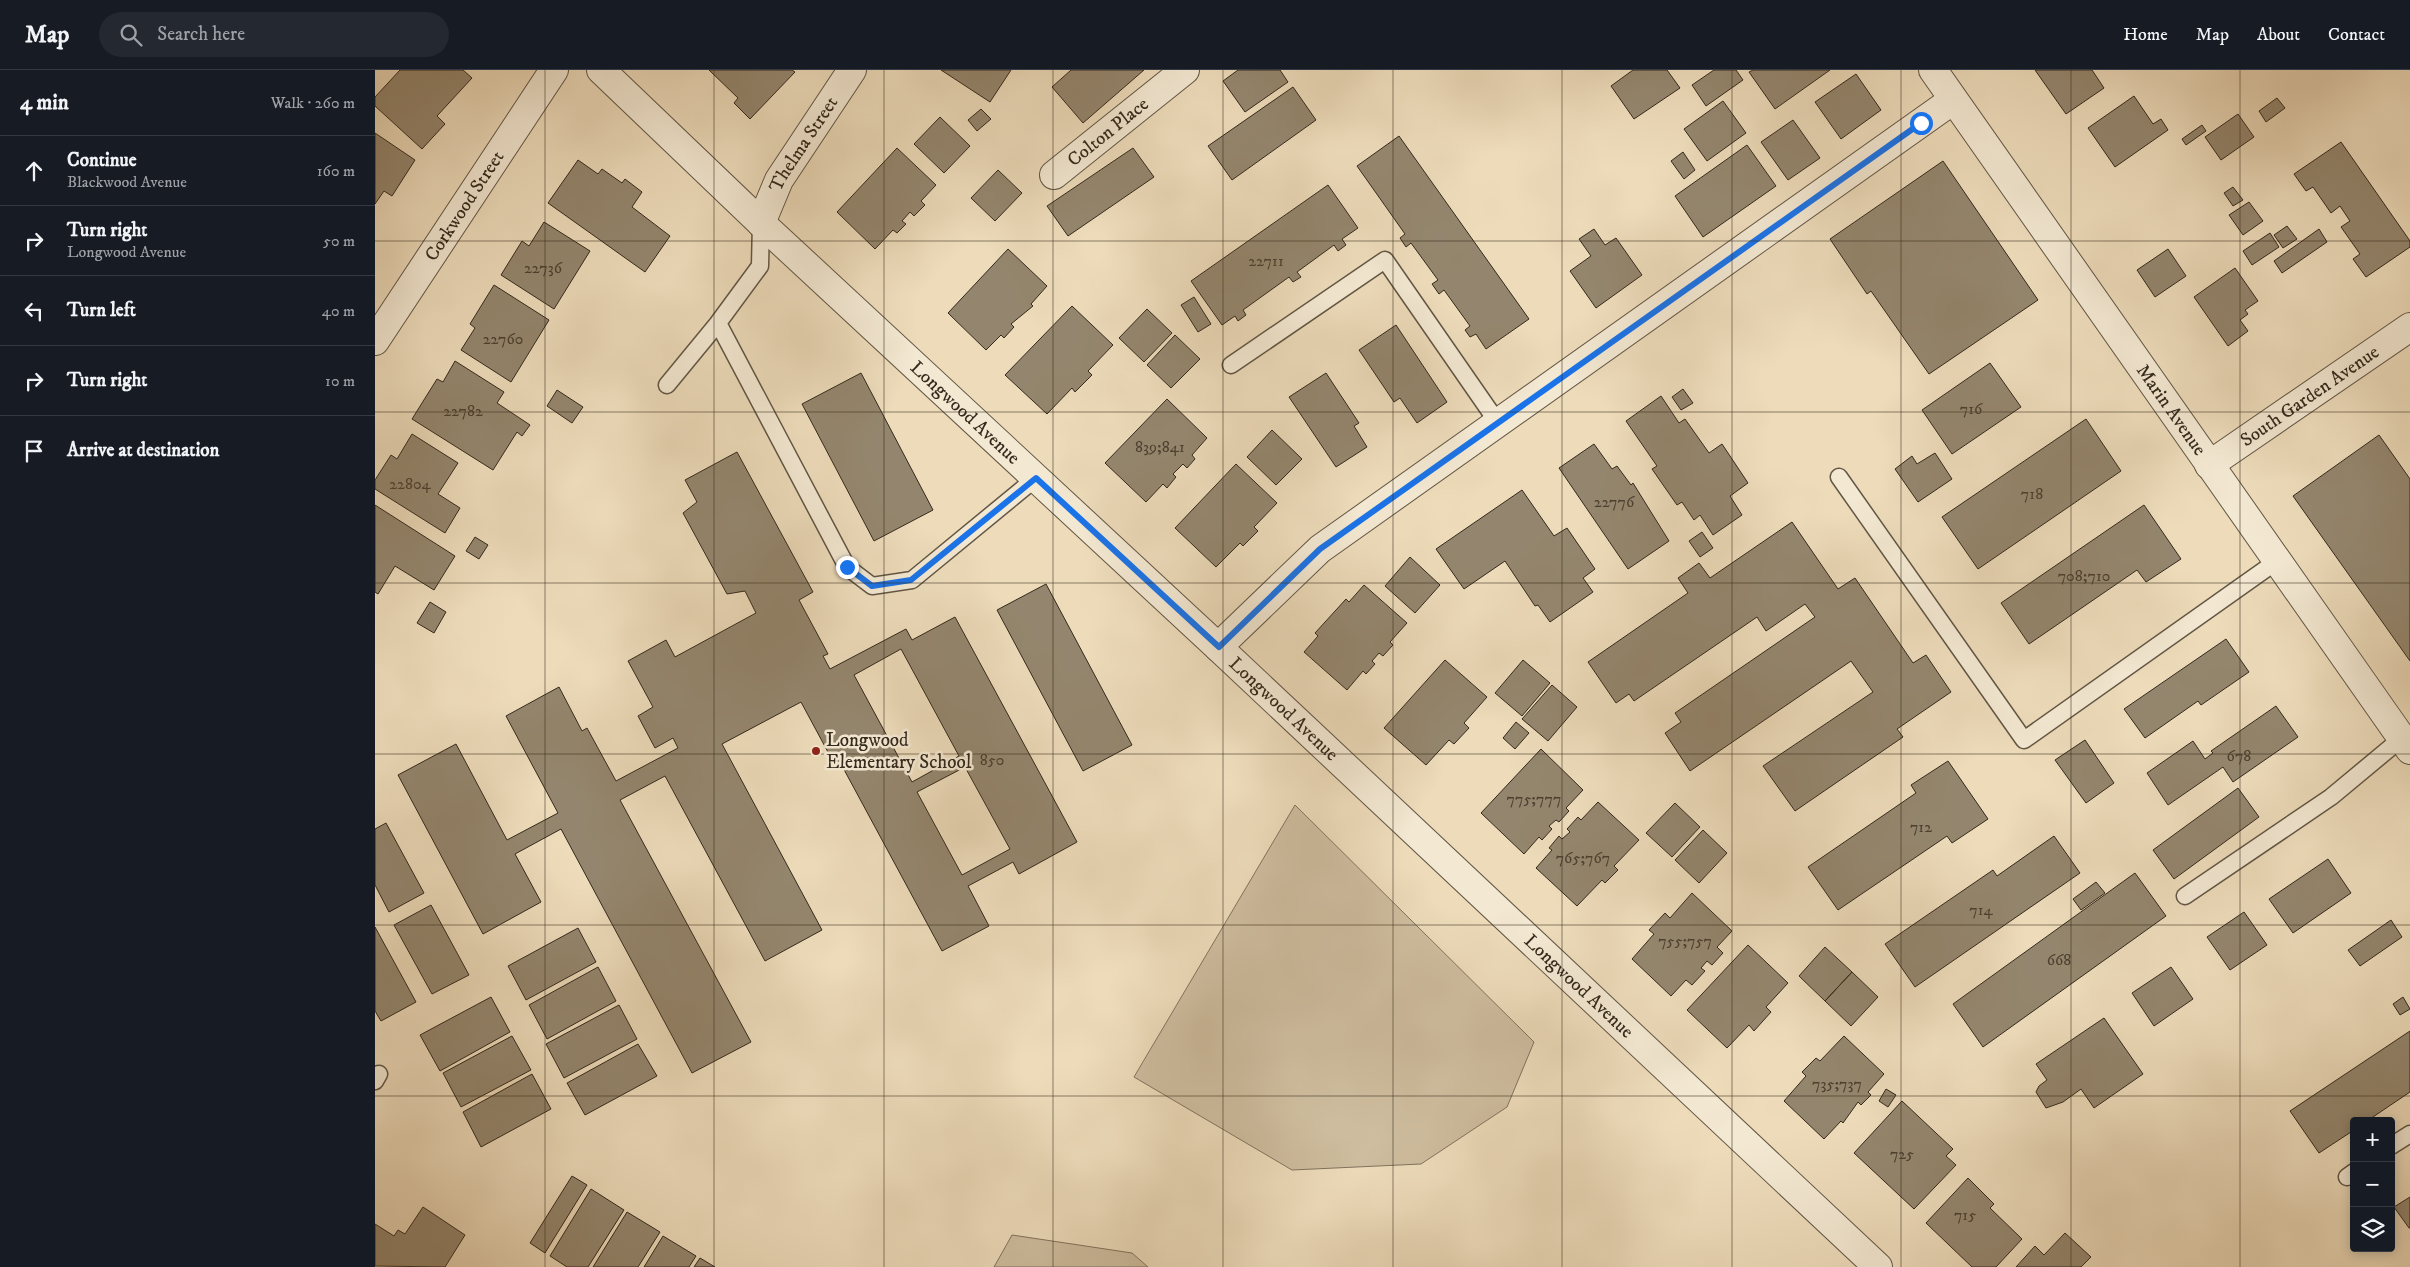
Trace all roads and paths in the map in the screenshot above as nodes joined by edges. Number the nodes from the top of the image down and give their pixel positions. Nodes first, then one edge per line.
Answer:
1 (554, 70) edge
2 (601, 70) edge
3 (851, 70) edge
4 (1185, 70) edge
5 (1938, 72) edge
6 (1953, 100) junction
7 (1054, 175) dead end
8 (761, 222) junction
9 (718, 324) junction
10 (2410, 327) edge
11 (375, 342) edge
12 (1231, 365) dead end
13 (667, 385) dead end
14 (1498, 423) junction
15 (2209, 465) junction
16 (1839, 477) dead end
17 (1036, 478) junction
18 (2277, 561) junction
19 (1219, 647) junction
20 (2406, 744) edge
21 (2185, 896) dead end
22 (2410, 1134) edge
23 (2395, 1143) edge
24 (1878, 1267) edge

1 - 11 street, Corkwood Street
2 - 8 street, Longwood Avenue
3 - 8 street, Thelma Street
4 - 7 street, Colton Place
5 - 6 street, Marin Avenue
6 - 14 street
6 - 15 street, Marin Avenue
8 - 9 lane
8 - 17 street, Longwood Avenue
9 - 13 lane
9 - 17 lane
10 - 15 street, South Garden Avenue
12 - 14 lane
14 - 19 street
15 - 18 street, Marin Avenue
16 - 18 lane
17 - 19 street, Longwood Avenue
18 - 20 street, Marin Avenue
19 - 24 street, Longwood Avenue
20 - 21 lane
22 - 23 lane

